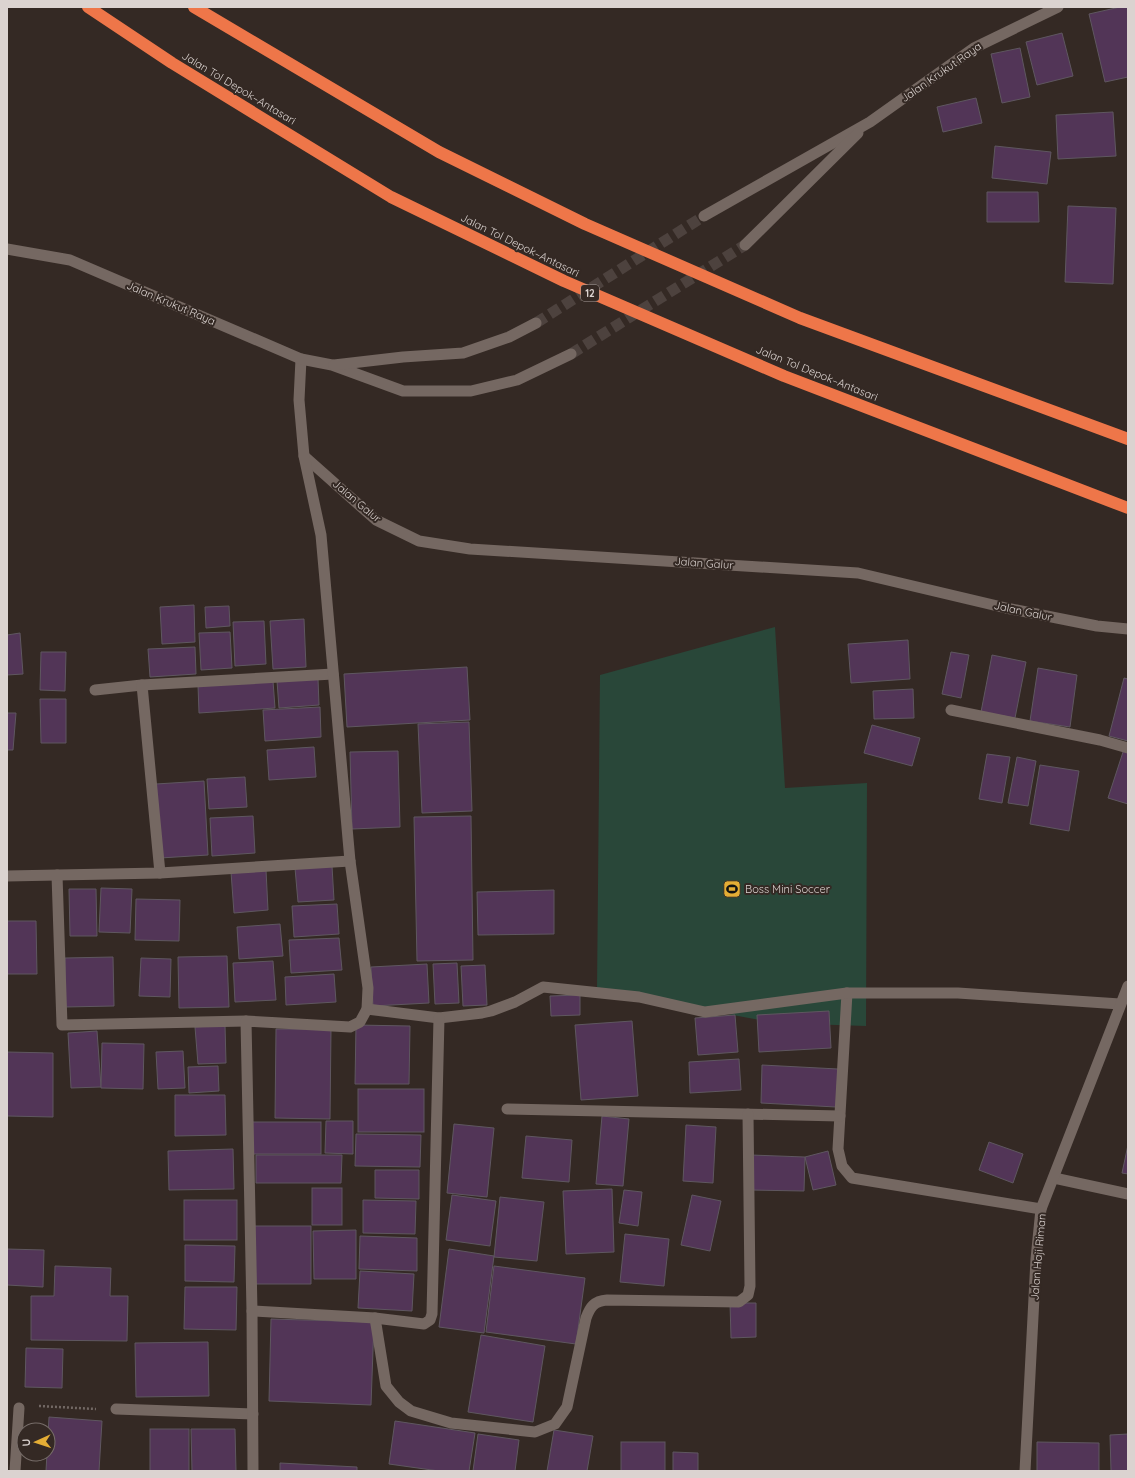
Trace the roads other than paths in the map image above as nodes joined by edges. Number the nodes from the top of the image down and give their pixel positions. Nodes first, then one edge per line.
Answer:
1 (88, 7) edge
2 (194, 7) edge
3 (1058, 7) edge
4 (870, 122) junction
5 (704, 216) tunnel mouth
6 (744, 244) tunnel mouth
7 (7, 249) edge
8 (536, 323) tunnel mouth
9 (571, 354) tunnel mouth
10 (301, 359) junction
11 (332, 365) junction
12 (1128, 439) edge
13 (304, 456) junction
14 (1128, 508) edge
15 (1128, 629) edge
16 (333, 674) junction
17 (142, 685) junction
18 (95, 690) dead end
19 (951, 710) dead end
20 (1128, 748) edge
21 (350, 861) junction
22 (160, 873) junction
23 (57, 875) junction
24 (7, 876) edge
25 (1128, 986) edge
26 (847, 993) junction
27 (1120, 1004) junction
28 (367, 1010) junction
29 (439, 1018) junction
30 (246, 1021) junction
31 (507, 1109) dead end
32 (748, 1114) junction
33 (840, 1116) junction
34 (1054, 1178) junction
35 (1128, 1194) edge
36 (1041, 1209) junction
37 (252, 1311) junction
38 (375, 1318) junction
39 (19, 1408) road end
40 (116, 1410) road end
41 (253, 1414) junction
42 (15, 1471) edge
43 (253, 1471) edge
44 (1024, 1471) edge

1 - 14 highway, Jalan Tol Depok–Antasari / 12
2 - 12 highway
3 - 4 street, Jalan Krukut Raya
4 - 5 street, Jalan Krukut Raya
4 - 6 street, Jalan Krukut Raya
7 - 10 street, Jalan Krukut Raya
8 - 11 street, Jalan Krukut Raya
9 - 11 street, Jalan Krukut Raya
10 - 11 street, Jalan Krukut Raya
10 - 13 street
13 - 15 street, Jalan Galur
13 - 16 street
16 - 17 street
16 - 21 street
17 - 18 street
17 - 22 street
19 - 20 street
21 - 22 street
21 - 28 street
22 - 23 street
23 - 24 street
23 - 30 street
25 - 27 street, Jalan Haji Riman
26 - 27 street
26 - 29 street
26 - 33 street
27 - 34 street, Jalan Haji Riman
28 - 29 street
28 - 30 street
29 - 38 street
30 - 37 street
31 - 32 street
32 - 33 street
32 - 38 street
33 - 36 street
34 - 35 street
34 - 36 street, Jalan Haji Riman
36 - 44 street, Jalan Haji Riman
37 - 38 street
37 - 41 street
39 - 42 street
40 - 41 street
41 - 43 street

